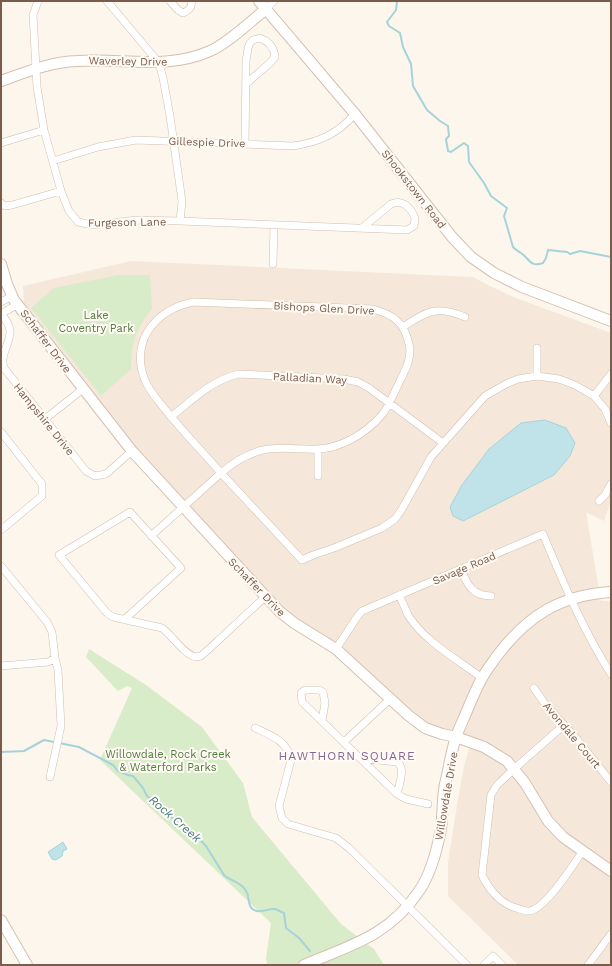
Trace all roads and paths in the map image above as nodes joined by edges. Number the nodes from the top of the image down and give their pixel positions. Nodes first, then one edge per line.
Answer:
1 (38, 1) edge
2 (107, 1) edge
3 (170, 1) edge
4 (191, 1) edge
5 (274, 1) edge
6 (262, 5) edge
7 (159, 63) junction
8 (36, 68) junction
9 (1, 81) edge
10 (247, 83) junction
11 (355, 114) junction
12 (44, 130) junction
13 (173, 140) junction
14 (1, 143) edge
15 (246, 144) junction
16 (53, 161) junction
17 (61, 191) junction
18 (1, 203) edge
19 (180, 221) junction
20 (274, 225) junction
21 (362, 228) junction
22 (1, 264) edge
23 (273, 264) dead end
24 (15, 300) junction
25 (1, 302) edge
26 (1, 313) edge
27 (465, 317) dead end
28 (611, 321) edge
29 (403, 327) junction
30 (537, 348) dead end
31 (611, 374) edge
32 (537, 376) junction
33 (83, 389) junction
34 (594, 396) junction
35 (389, 403) junction
36 (171, 417) junction
37 (45, 419) junction
38 (611, 423) edge
39 (1, 432) edge
40 (443, 443) junction
41 (318, 449) junction
42 (132, 451) junction
43 (221, 473) junction
44 (318, 476) dead end
45 (611, 484) edge
46 (599, 501) dead end
47 (183, 507) junction
48 (1, 530) edge
49 (151, 536) junction
50 (1, 566) edge
51 (461, 569) junction
52 (611, 592) edge
53 (399, 595) junction
54 (491, 596) dead end
55 (265, 597) junction
56 (571, 599) junction
57 (125, 619) junction
58 (336, 649) junction
59 (54, 658) junction
60 (1, 666) edge
61 (611, 674) edge
62 (482, 678) junction
63 (534, 688) dead end
64 (390, 699) junction
65 (322, 721) junction
66 (564, 725) junction
67 (255, 728) dead end
68 (456, 737) junction
69 (344, 742) junction
70 (360, 758) junction
71 (514, 769) junction
72 (50, 776) dead end
73 (611, 782) edge
74 (397, 794) junction
75 (428, 804) dead end
76 (582, 852) junction
77 (611, 871) edge
78 (409, 906) junction
79 (1, 920) edge
80 (611, 934) edge
81 (27, 965) edge
82 (304, 965) edge
83 (467, 965) edge
84 (484, 965) edge
85 (502, 965) edge
86 (588, 965) edge

1 - 8 street, Furgeson Lane
2 - 7 street
3 - 4 street
5 - 6 street
6 - 7 street, Waverley Drive
6 - 11 street, Shookstown Road
7 - 8 street, Waverley Drive
7 - 13 street
8 - 9 street, Waverley Drive
8 - 12 street, Furgeson Lane
10 - 10 street
10 - 15 street
11 - 15 street, Gillespie Drive
11 - 28 street, Shookstown Road
12 - 14 street
12 - 16 street, Furgeson Lane
13 - 15 street, Gillespie Drive
13 - 16 street, Gillespie Drive
13 - 19 street
16 - 17 street, Furgeson Lane
17 - 18 street
17 - 19 street, Furgeson Lane
19 - 20 street, Furgeson Lane
20 - 21 street, Furgeson Lane
20 - 23 street
21 - 21 street, Furgeson Lane
22 - 24 street, Schaffer Drive
24 - 25 street
24 - 26 street
24 - 33 street, Schaffer Drive
26 - 37 street, Hampshire Drive
27 - 29 street
29 - 35 street
29 - 36 street, Bishops Glen Drive
30 - 32 street
31 - 34 street
32 - 34 street
32 - 40 street
33 - 37 street
33 - 42 street, Schaffer Drive
34 - 38 street
35 - 36 street, Palladian Way
35 - 40 street, Palladian Way
35 - 41 street
36 - 43 street, Bishops Glen Drive
37 - 42 street, Hampshire Drive
39 - 48 street
40 - 43 street, Bishops Glen Drive
41 - 43 street
41 - 44 street
42 - 47 street, Schaffer Drive
43 - 47 street
45 - 46 street
47 - 49 street
47 - 55 street, Schaffer Drive
49 - 57 street
49 - 57 street
50 - 59 street
51 - 53 street, Savage Road
51 - 54 street
51 - 56 street, Savage Road
52 - 56 street, Willowdale Drive
53 - 58 street, Savage Road
53 - 62 street
55 - 57 street
55 - 58 street, Schaffer Drive
56 - 61 street
56 - 62 street, Willowdale Drive
58 - 64 street, Schaffer Drive
59 - 60 street
59 - 72 street
62 - 68 street, Willowdale Drive
63 - 66 street, Avondale Court
64 - 68 street, Schaffer Drive
64 - 69 street
65 - 65 street
65 - 69 street
66 - 71 street
66 - 73 street, Avondale Court
67 - 78 street
68 - 71 street, Schaffer Drive
68 - 78 street, Willowdale Drive
69 - 70 street
70 - 74 street
70 - 74 street
71 - 76 street, Schaffer Drive
71 - 76 street
74 - 75 street
76 - 77 street, Schaffer Drive
78 - 82 street, Willowdale Drive
78 - 83 street
79 - 81 street
80 - 86 street
84 - 85 street

